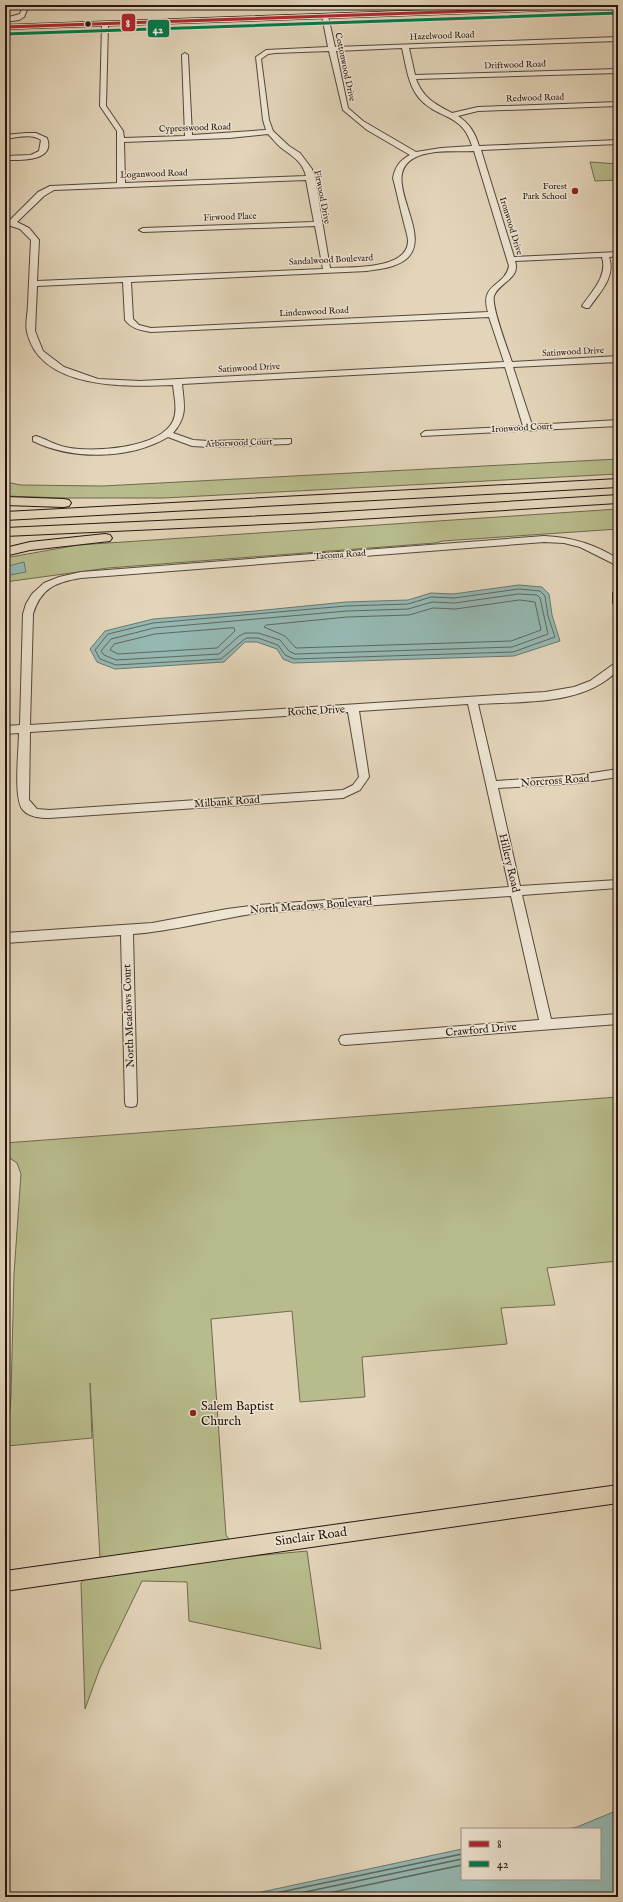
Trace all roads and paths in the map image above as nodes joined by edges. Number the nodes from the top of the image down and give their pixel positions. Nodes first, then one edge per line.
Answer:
1 (26, 5) edge
2 (618, 6) edge
3 (325, 16) junction
4 (5, 20) edge
5 (105, 24) junction
6 (5, 27) edge
7 (618, 39) edge
8 (405, 46) junction
9 (331, 49) junction
10 (185, 54) dead end
11 (618, 71) edge
12 (413, 78) junction
13 (618, 104) edge
14 (454, 115) junction
15 (270, 132) junction
16 (5, 137) edge
17 (189, 138) junction
18 (121, 140) junction
19 (618, 142) edge
20 (477, 148) junction
21 (416, 155) junction
22 (5, 158) edge
23 (311, 178) junction
24 (121, 185) junction
25 (8, 222) edge
26 (318, 224) junction
27 (143, 230) dead end
28 (618, 254) edge
29 (605, 255) junction
30 (511, 259) junction
31 (327, 271) junction
32 (127, 280) junction
33 (33, 284) junction
34 (586, 306) dead end
35 (493, 314) junction
36 (618, 359) edge
37 (509, 365) junction
38 (177, 382) junction
39 (618, 423) edge
40 (528, 428) junction
41 (168, 434) junction
42 (425, 434) dead end
43 (36, 439) dead end
44 (288, 440) dead end
45 (618, 483) edge
46 (618, 499) edge
47 (5, 501) edge
48 (172, 507) junction
49 (362, 515) junction
50 (5, 516) edge
51 (5, 532) edge
52 (5, 552) edge
53 (618, 563) edge
54 (618, 593) edge
55 (618, 603) edge
56 (618, 664) edge
57 (472, 701) junction
58 (354, 709) junction
59 (25, 729) junction
60 (5, 730) edge
61 (618, 773) edge
62 (491, 785) junction
63 (618, 884) edge
64 (516, 891) junction
65 (127, 930) junction
66 (5, 938) edge
67 (618, 1019) edge
68 (546, 1024) junction
69 (345, 1040) dead end
70 (131, 1102) dead end
71 (618, 1494) edge
72 (5, 1581) edge

1 - 4 street
2 - 3 main road
3 - 5 main road
3 - 9 street, Cottonwood Drive
5 - 6 main road
5 - 18 street
7 - 8 street, Hazelwood Road
8 - 9 street, Hazelwood Road
8 - 12 street, Ironwood Drive
9 - 15 street, Hazelwood Road
9 - 21 street, Cottonwood Drive
10 - 17 street
11 - 12 street, Driftwood Road
12 - 14 street, Ironwood Drive
13 - 14 street, Redwood Road
14 - 20 street, Ironwood Drive
15 - 17 street, Cypresswood Road
15 - 23 street, Firwood Drive
16 - 22 street
17 - 18 street, Cypresswood Road
18 - 24 street
19 - 20 street, Sandalwood Boulevard
20 - 21 street, Sandalwood Boulevard
20 - 30 street, Ironwood Drive
21 - 31 street, Sandalwood Boulevard
23 - 24 street, Loganwood Road
23 - 26 street, Firwood Drive
24 - 25 street, Loganwood Road
25 - 33 street, Satinwood Drive
26 - 27 street, Firwood Place
26 - 31 street, Firwood Drive
28 - 29 street
29 - 30 street
29 - 34 street
30 - 35 street, Ironwood Drive
31 - 32 street, Sandalwood Boulevard
32 - 33 street, Sandalwood Boulevard
32 - 35 street, Lindenwood Road
33 - 38 street, Satinwood Drive
35 - 37 street, Ironwood Drive
36 - 37 street, Satinwood Drive
37 - 38 street, Satinwood Drive
37 - 40 street, Ironwood Drive
38 - 41 street
39 - 40 street, Ironwood Court
40 - 42 street, Ironwood Court
41 - 43 street
41 - 44 street, Arborwood Court
45 - 48 highway
46 - 49 highway
47 - 48 highway
48 - 50 highway
49 - 51 highway
49 - 52 highway
53 - 59 street, Tacoma Road
54 - 55 street
56 - 57 street, Roche Drive
57 - 58 street, Roche Drive
57 - 62 street, Hillery Road
58 - 59 street, Roche Drive
58 - 59 street, Milbank Road
59 - 60 street, Roche Drive
61 - 62 street, Norcross Road
62 - 64 street, Hillery Road
63 - 64 street, North Meadows Boulevard
64 - 65 street, North Meadows Boulevard
64 - 68 street, Hillery Road
65 - 66 street, North Meadows Boulevard
65 - 70 street, North Meadows Court
67 - 68 street, Crawford Drive
68 - 69 street, Crawford Drive
71 - 72 main road, Sinclair Road

